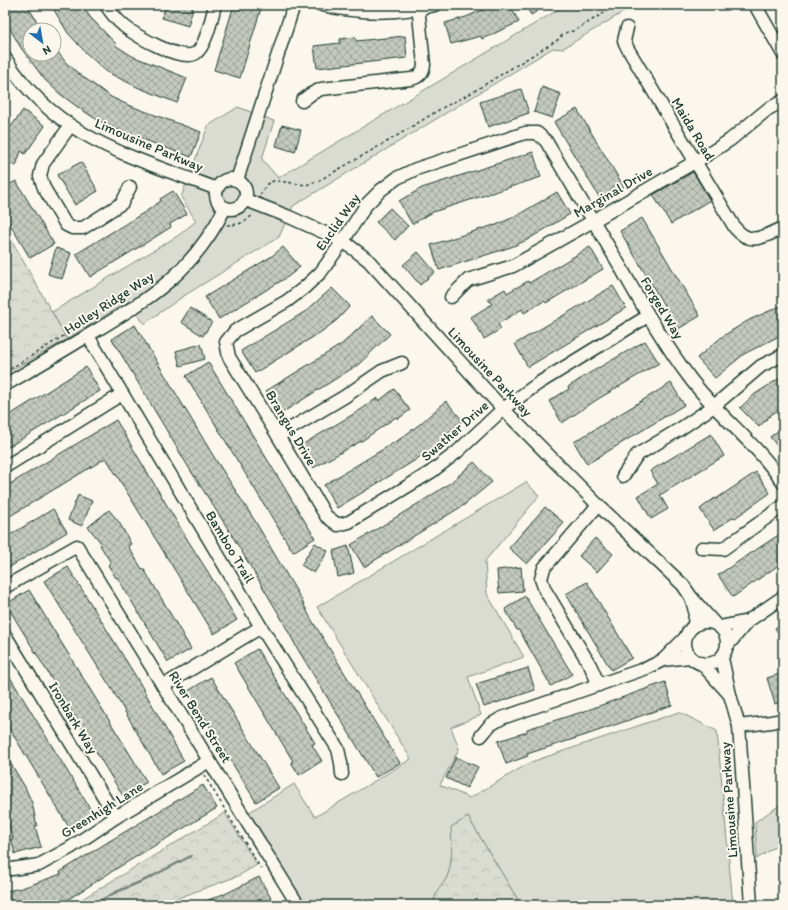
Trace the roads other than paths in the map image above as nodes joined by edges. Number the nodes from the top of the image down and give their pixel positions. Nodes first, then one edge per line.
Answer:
1 (106, 5) edge
2 (216, 5) edge
3 (294, 5) edge
4 (322, 5) edge
5 (435, 5) edge
6 (755, 5) edge
7 (419, 7) edge
8 (627, 28) dead end
9 (783, 54) edge
10 (5, 58) edge
11 (302, 101) dead end
12 (783, 101) edge
13 (70, 126) junction
14 (537, 133) joint
15 (695, 162) junction
16 (237, 180) junction
17 (130, 187) dead end
18 (217, 189) junction
19 (251, 202) junction
20 (225, 208) junction
21 (593, 221) junction
22 (783, 228) edge
23 (343, 241) junction
24 (451, 296) dead end
25 (648, 316) junction
26 (87, 330) junction
27 (226, 342) joint
28 (783, 355) edge
29 (402, 363) dead end
30 (5, 385) edge
31 (122, 394) junction
32 (714, 406) junction
33 (503, 409) junction
34 (278, 436) junction
35 (5, 467) edge
36 (623, 476) dead end
37 (783, 483) edge
38 (598, 505) junction
39 (783, 506) edge
40 (338, 525) joint
41 (702, 548) dead end
42 (5, 587) edge
43 (691, 597) junction
44 (783, 597) edge
45 (748, 621) junction
46 (717, 625) junction
47 (694, 626) junction
48 (261, 627) junction
49 (5, 635) edge
50 (686, 637) junction
51 (728, 645) junction
52 (690, 657) junction
53 (722, 658) junction
54 (663, 660) junction
55 (702, 664) junction
56 (599, 685) junction
57 (163, 686) junction
58 (730, 695) junction
59 (783, 720) edge
60 (740, 726) junction
61 (481, 736) dead end
62 (204, 764) junction
63 (342, 774) dead end
64 (116, 817) junction
65 (5, 870) edge
66 (298, 905) edge
67 (751, 905) edge

1 - 2 street
3 - 16 street
4 - 7 street
5 - 7 street
6 - 9 street
7 - 11 street
8 - 15 street, Maida Road
10 - 13 street, Limousine Parkway
12 - 15 street, Marginal Drive
13 - 17 street
13 - 18 street, Limousine Parkway
14 - 21 street, Forged Way
14 - 23 street, Euclid Way
15 - 21 street, Marginal Drive
15 - 22 street, Maida Road
16 - 18 street
16 - 19 street
18 - 20 street
19 - 20 street
19 - 23 street, Limousine Parkway
20 - 26 street, Holley Ridge Way
21 - 24 street, Marginal Drive
21 - 25 street, Forged Way
23 - 27 street, Euclid Way
23 - 33 street, Limousine Parkway
25 - 32 street, Forged Way
25 - 33 street, Swather Drive
26 - 30 street, Holley Ridge Way
26 - 31 street, Bamboo Trail
27 - 34 street, Brangus Drive
28 - 32 street
29 - 34 street
31 - 35 street
31 - 48 street, Bamboo Trail
32 - 36 street
32 - 37 street, Forged Way
33 - 38 street, Limousine Parkway
33 - 40 street, Swather Drive
34 - 40 street, Brangus Drive
38 - 43 street, Limousine Parkway
38 - 56 street
39 - 41 street
42 - 57 street, River Bend Street
43 - 46 street, Limousine Parkway
43 - 47 street, Limousine Parkway
44 - 45 street
45 - 46 street
45 - 51 street
46 - 47 street
46 - 51 street
47 - 50 street
48 - 57 street
48 - 63 street, Bamboo Trail
49 - 64 street, Ironbark Way
50 - 52 street
50 - 54 street
51 - 53 street
52 - 54 street
52 - 55 street
53 - 55 street
53 - 58 street, Limousine Parkway
54 - 56 street
55 - 58 street, Limousine Parkway
56 - 61 street
57 - 62 street, River Bend Street
58 - 60 street, Limousine Parkway
59 - 60 street
60 - 67 street, Limousine Parkway
62 - 64 street, Greenhigh Lane
62 - 66 street, River Bend Street
64 - 65 street, Greenhigh Lane

